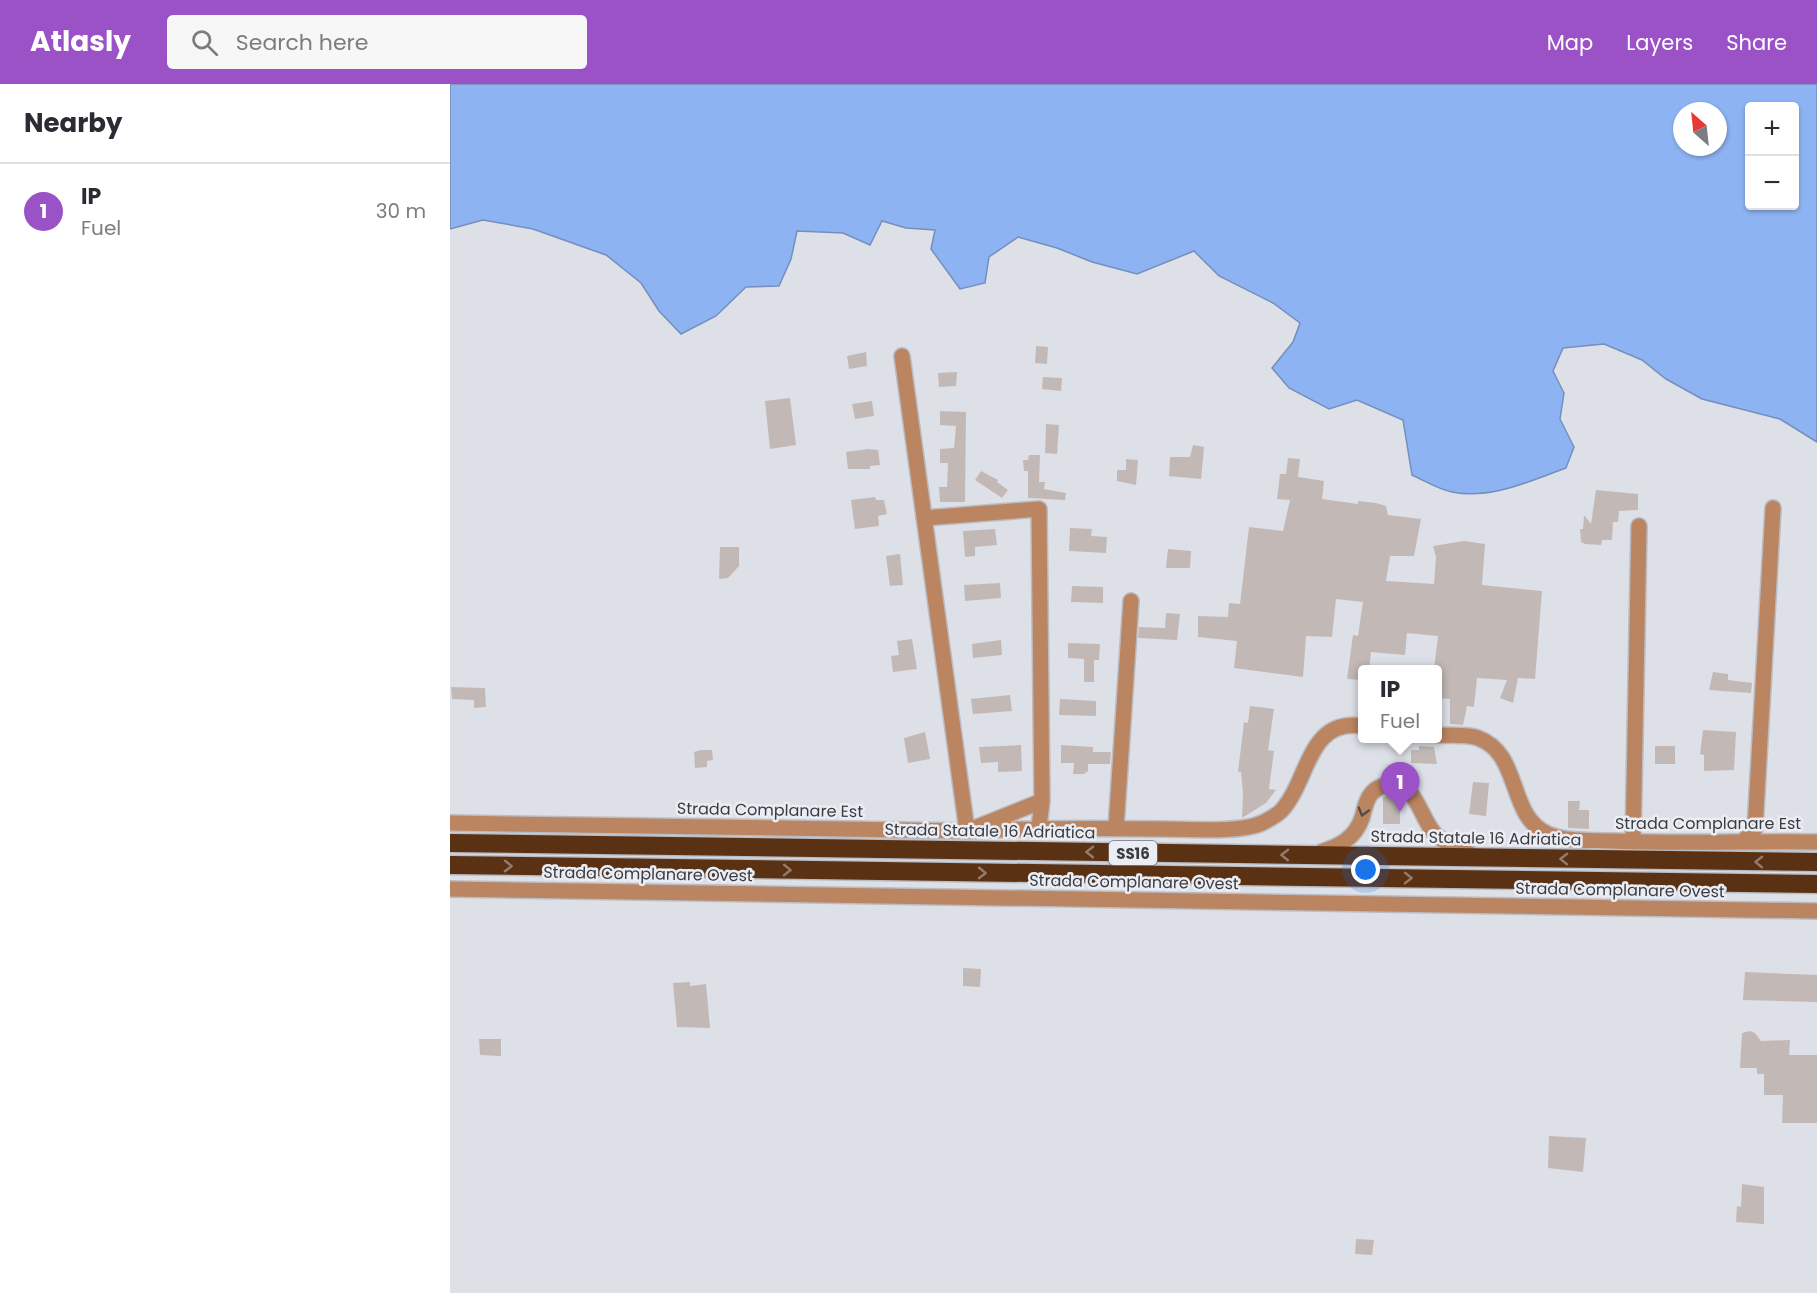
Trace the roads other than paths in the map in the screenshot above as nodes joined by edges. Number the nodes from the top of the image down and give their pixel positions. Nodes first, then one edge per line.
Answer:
1 (902, 356) dead end
2 (1773, 508) dead end
3 (924, 518) junction
4 (1639, 526) dead end
5 (1131, 601) dead end
6 (1358, 726) edge
7 (1442, 735) edge
8 (1042, 801) junction
9 (450, 823) edge
10 (1039, 828) junction
11 (1116, 828) junction
12 (967, 831) junction
13 (1743, 841) junction
14 (1633, 842) junction
15 (1817, 842) edge
16 (450, 843) edge
17 (1312, 855) junction
18 (1478, 858) junction
19 (1817, 862) edge
20 (450, 865) edge
21 (1817, 884) edge
22 (450, 888) edge
23 (1817, 911) edge

1 - 3 street
2 - 13 street
3 - 8 street
3 - 12 street
4 - 14 street
5 - 11 street
6 - 11 street, Strada Complanare Est
7 - 14 street, Strada Complanare Est
8 - 10 street
8 - 12 street
9 - 12 street, Strada Complanare Est
10 - 11 street, Strada Complanare Est
10 - 12 street, Strada Complanare Est
13 - 14 street, Strada Complanare Est
13 - 15 street, Strada Complanare Est
17 -> 16 highway, Strada Statale 16 Adriatica / SS16
17 - 18 highway, Strada Statale 16 Adriatica / SS16
18 -> 17 street
19 -> 18 highway, Strada Statale 16 Adriatica / SS16
20 -> 21 highway, SS16
22 - 23 street, Strada Complanare Ovest

